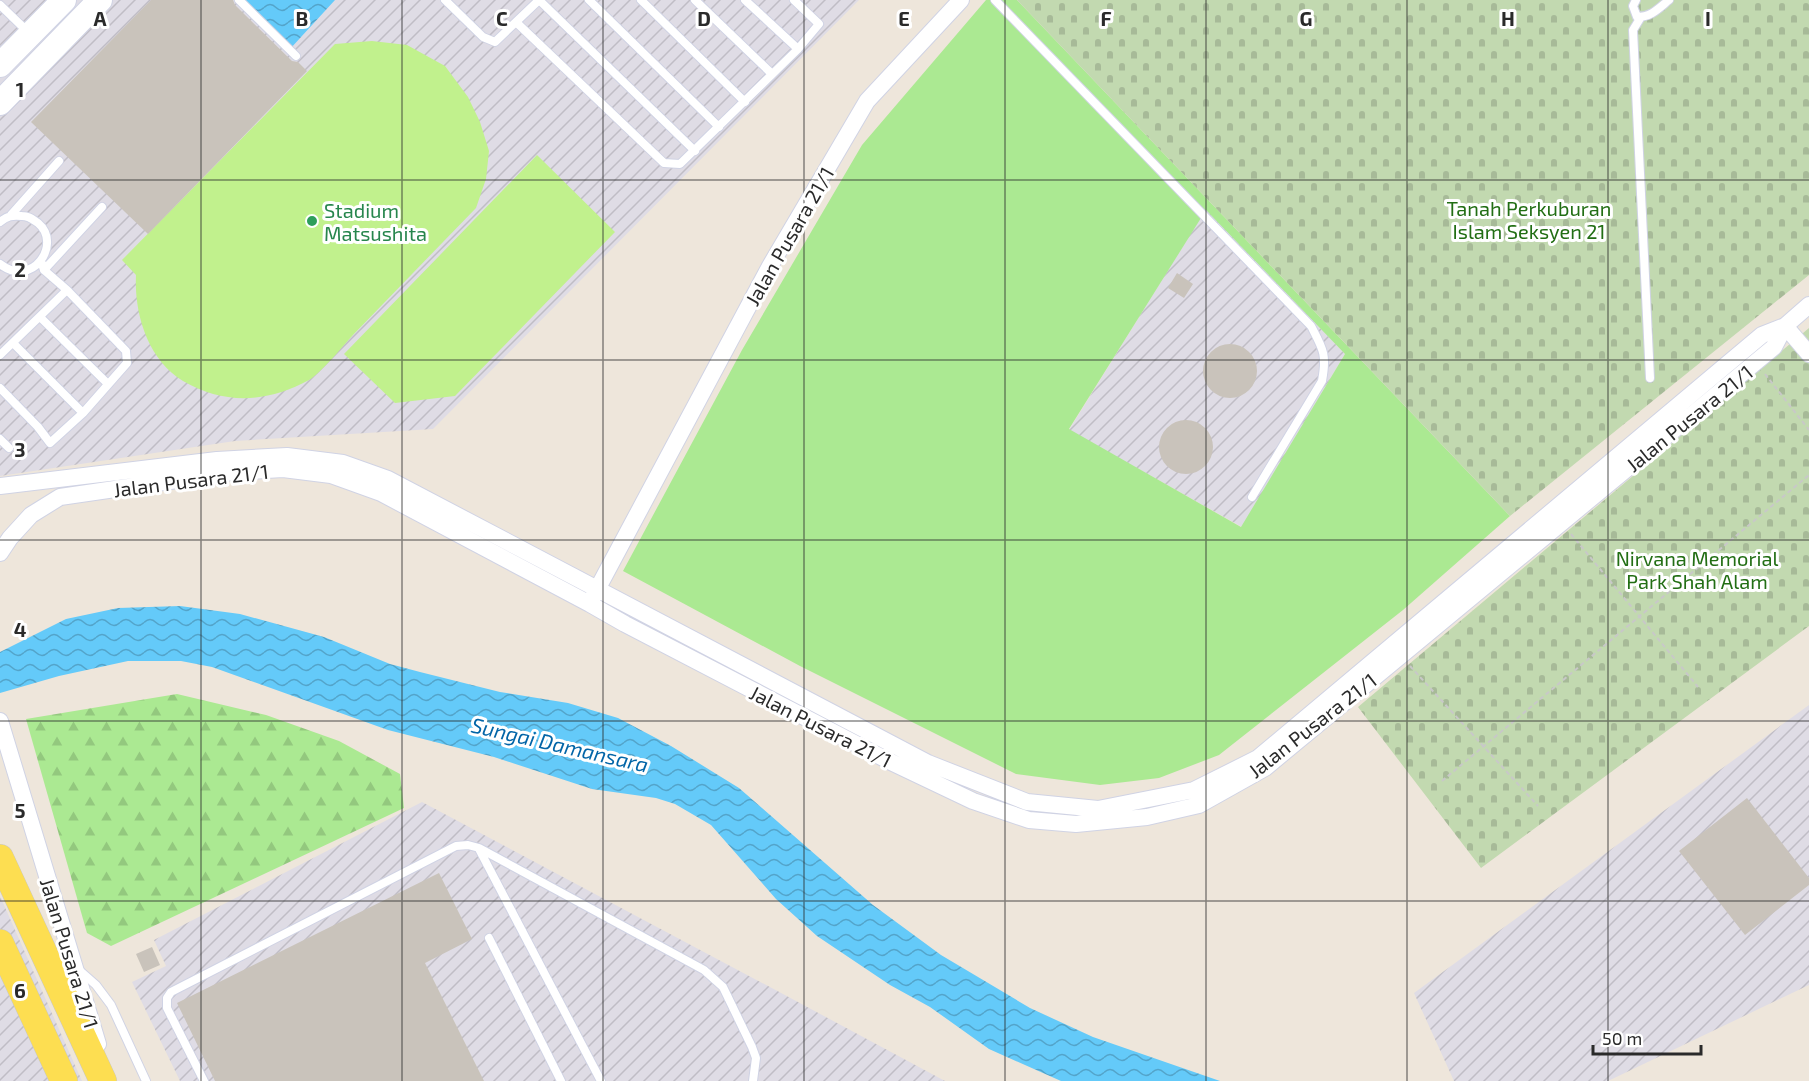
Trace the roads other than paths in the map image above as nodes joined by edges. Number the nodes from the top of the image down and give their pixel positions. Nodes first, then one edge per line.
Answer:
1 (10, 0) edge
2 (64, 0) edge
3 (100, 0) edge
4 (239, 0) edge
5 (445, 0) edge
6 (539, 0) edge
7 (589, 0) edge
8 (641, 0) edge
9 (695, 0) edge
10 (745, 0) edge
11 (794, 0) edge
12 (961, 0) edge
13 (995, 0) edge
14 (1636, 0) edge
15 (1668, 0) edge
16 (1, 7) edge
17 (1641, 17) junction
18 (517, 23) junction
19 (30, 35) junction
20 (798, 49) junction
21 (296, 56) dead end
22 (0, 65) edge
23 (772, 74) junction
24 (745, 102) junction
25 (0, 103) edge
26 (720, 127) junction
27 (695, 151) junction
28 (59, 161) dead end
29 (102, 207) dead end
30 (4, 217) edge
31 (0, 264) edge
32 (43, 266) junction
33 (67, 290) junction
34 (1809, 305) edge
35 (40, 316) junction
36 (1785, 326) junction
37 (13, 343) junction
38 (1809, 354) edge
39 (0, 355) edge
40 (1650, 378) dead end
41 (108, 384) junction
42 (0, 388) edge
43 (83, 413) junction
44 (0, 439) edge
45 (9, 448) dead end
46 (0, 486) edge
47 (1252, 497) dead end
48 (0, 553) edge
49 (593, 597) junction
50 (1, 725) edge
51 (479, 848) junction
52 (0, 858) edge
53 (489, 938) dead end
54 (0, 943) edge
55 (72, 963) junction
56 (64, 1081) edge
57 (103, 1081) edge
58 (109, 1081) edge
59 (146, 1081) edge
60 (204, 1081) edge
61 (561, 1081) edge
62 (601, 1081) edge
63 (753, 1081) edge

1 - 16 lane
2 - 19 main road
3 - 25 main road
4 - 21 lane
5 - 18 lane
6 - 18 lane
6 - 27 lane
7 - 26 lane
8 - 24 lane
9 - 23 lane
10 - 20 lane
11 - 20 lane
12 - 49 street, Jalan Pusara 21/1
13 - 47 lane
14 - 17 lane
15 - 17 lane
16 - 19 lane
17 - 40 lane
18 - 27 lane
19 - 22 main road
20 - 23 lane
23 - 24 lane
24 - 26 lane
26 - 27 lane
28 - 30 lane
29 - 32 lane
30 - 32 lane
31 - 32 lane
32 - 33 lane
33 - 35 lane
33 - 41 lane
34 - 36 street, Jalan Pusara 21/1
35 - 37 lane
35 - 41 lane
36 - 38 street
36 - 49 street, Jalan Pusara 21/1
36 - 49 street, Jalan Pusara 21/1
37 - 39 lane
37 - 43 lane
41 - 43 lane
42 - 43 lane
44 - 45 lane
46 - 49 street, Jalan Pusara 21/1
48 - 49 street, Jalan Pusara 21/1
50 - 55 street, Jalan Pusara 21/1
51 - 60 lane
51 - 62 lane
51 - 63 lane
52 - 57 main road
53 - 61 lane
54 - 56 main road
55 - 58 street, Jalan Pusara 21/1
55 - 59 lane

